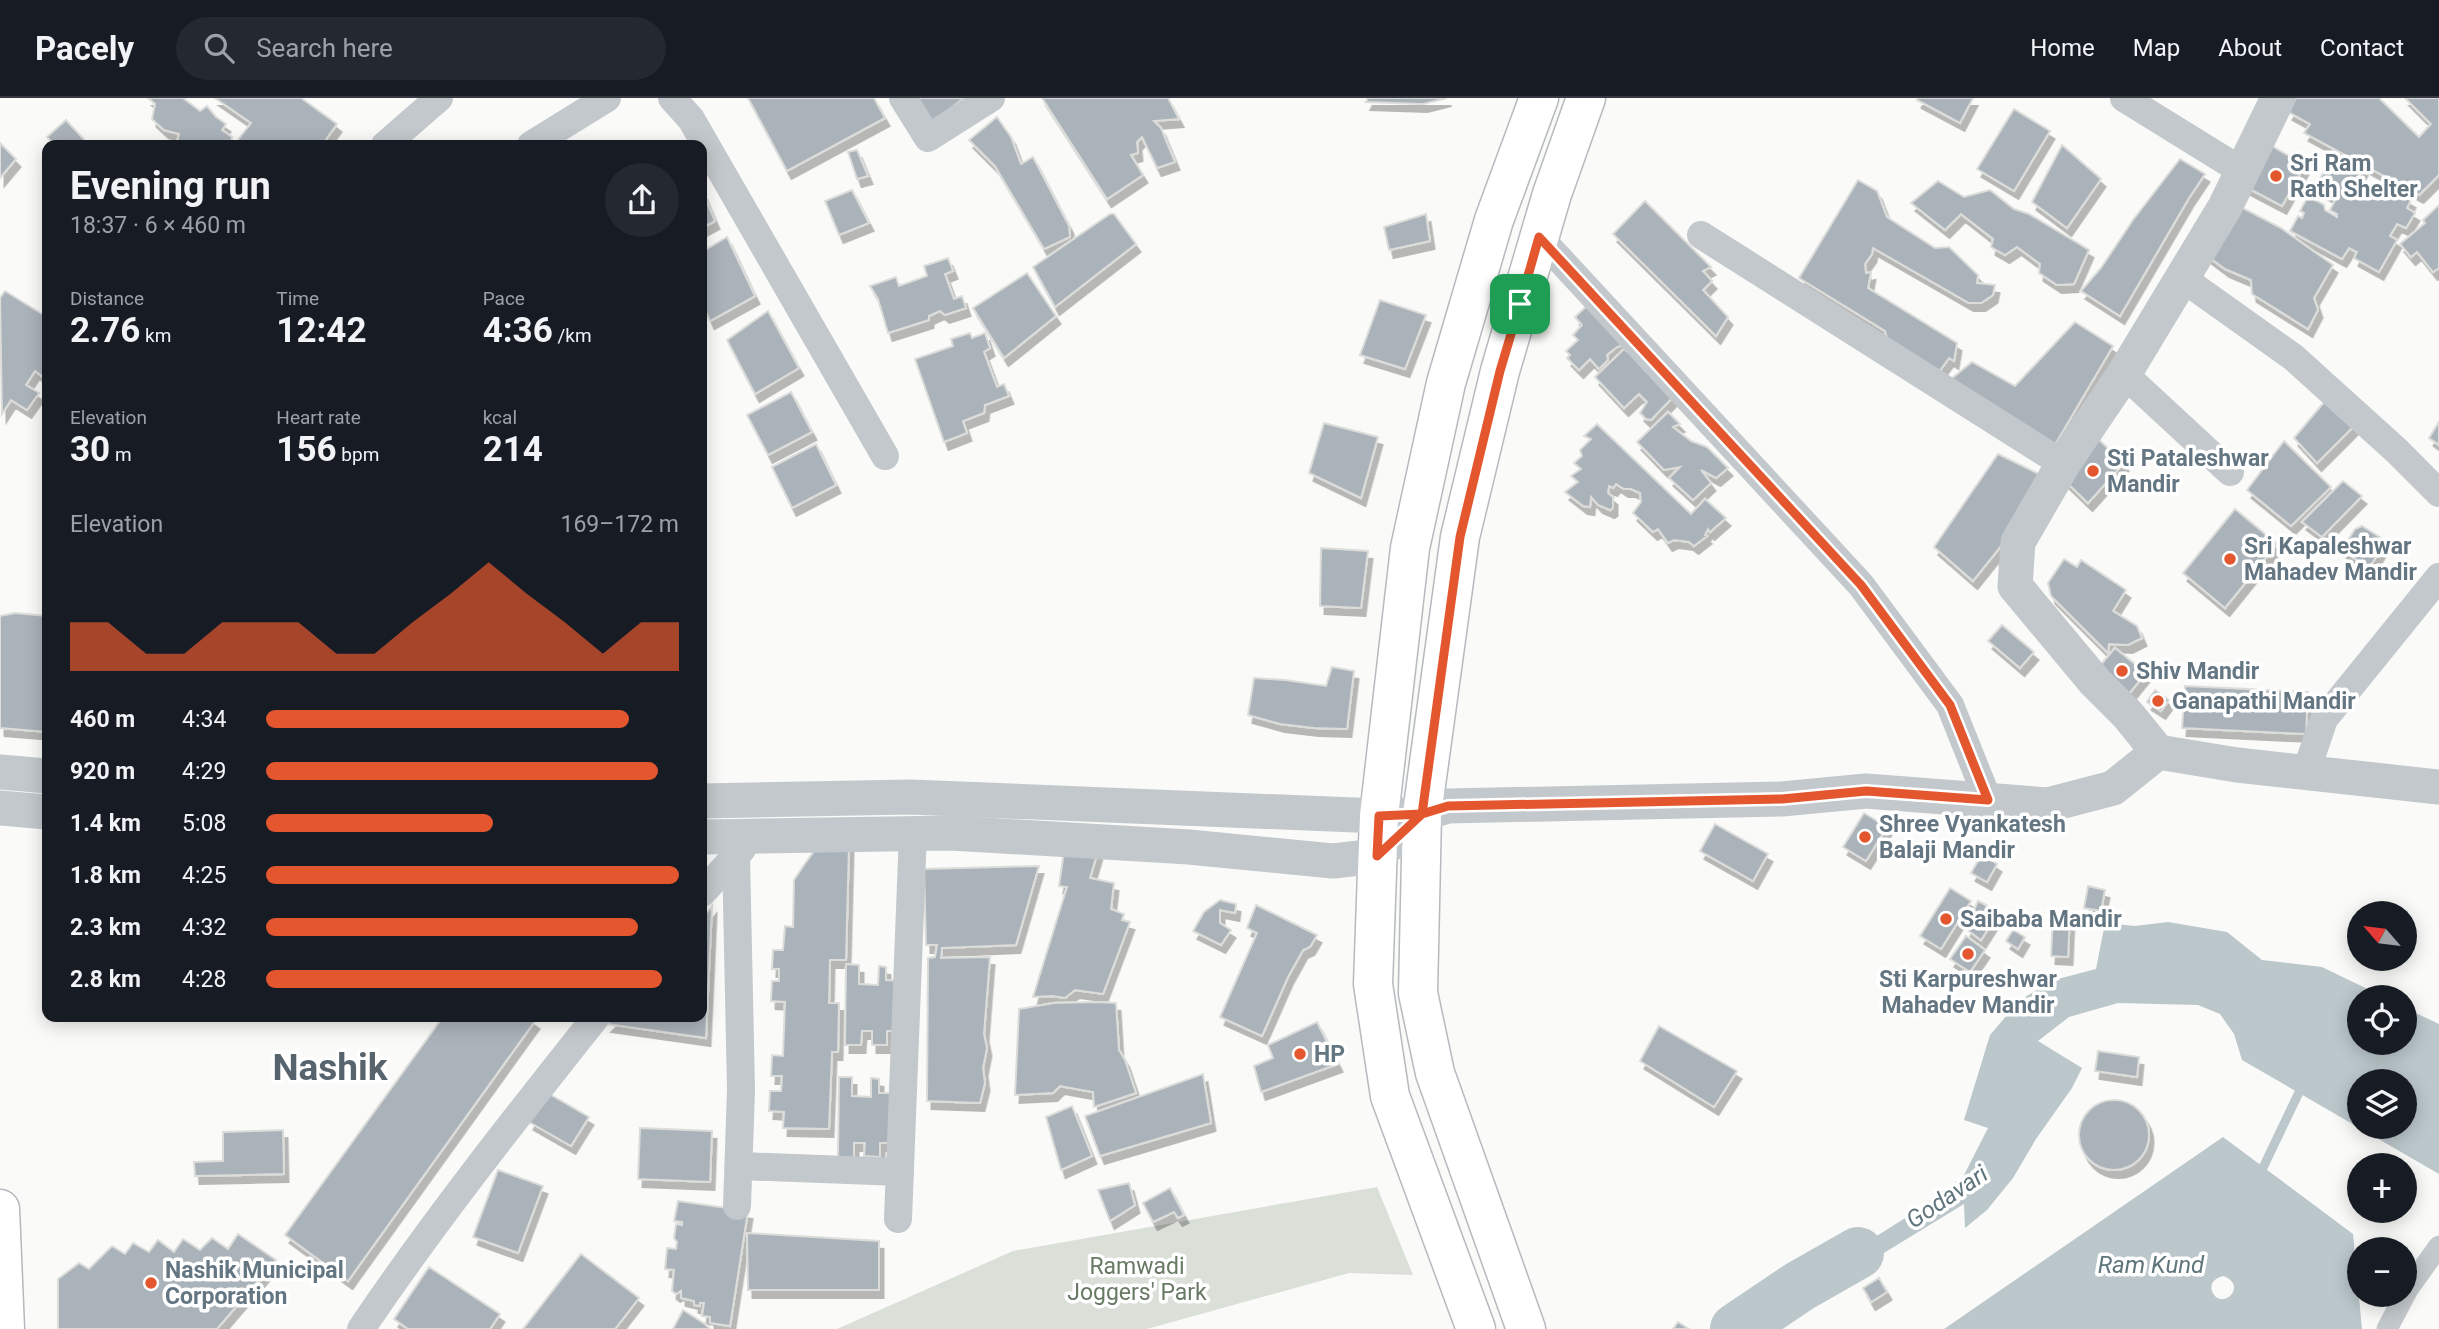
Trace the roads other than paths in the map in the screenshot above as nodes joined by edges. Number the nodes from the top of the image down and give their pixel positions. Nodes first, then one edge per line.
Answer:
1 (439, 98) edge
2 (607, 98) edge
3 (672, 98) edge
4 (903, 98) edge
5 (991, 98) edge
6 (1539, 98) edge
7 (1586, 98) edge
8 (2124, 98) edge
9 (2278, 98) edge
10 (391, 140) edge
11 (539, 140) edge
12 (704, 140) edge
13 (707, 146) edge
14 (2242, 172) junction
15 (1702, 235) dead end
16 (1539, 237) junction
17 (2182, 278) junction
18 (2124, 373) junction
19 (885, 456) dead end
20 (2063, 464) junction
21 (2230, 471) dead end
22 (2439, 493) edge
23 (2439, 578) edge
24 (2158, 752) junction
25 (0, 772) edge
26 (2306, 772) junction
27 (42, 776) edge
28 (2439, 787) edge
29 (799, 799) junction
30 (1988, 800) junction
31 (707, 801) edge
32 (0, 808) edge
33 (42, 812) edge
34 (1422, 814) junction
35 (1379, 816) junction
36 (913, 832) junction
37 (707, 838) edge
38 (745, 846) junction
39 (1377, 856) junction
40 (707, 888) edge
41 (592, 1022) edge
42 (739, 1166) junction
43 (900, 1172) junction
44 (737, 1206) dead end
45 (0, 1209) edge
46 (898, 1219) dead end
47 (2439, 1246) edge
48 (5, 1329) edge
49 (361, 1329) edge
50 (1476, 1329) edge
51 (1526, 1329) edge
52 (2387, 1329) edge

1 - 10 street
2 - 11 street
3 - 12 street
4 - 5 street
6 - 35 main road
7 - 16 main road
8 - 14 street
9 - 14 street
13 - 19 street
14 - 17 street
15 - 20 street
16 - 30 street
16 - 34 main road
17 - 18 street
17 - 22 street
18 - 20 street
18 - 21 street
20 - 24 street
23 - 26 street
24 - 26 street
24 - 30 street
25 - 27 street
26 - 28 street
29 - 31 street
29 - 35 street
29 - 38 street
30 - 34 street
32 - 33 street
34 - 35 street
34 - 39 street
34 - 51 main road
35 - 39 main road
36 - 38 street
36 - 39 street
36 - 43 street
37 - 38 street
38 - 40 street
38 - 42 street
39 - 50 main road
41 - 49 street
42 - 43 street
42 - 44 street
43 - 46 street
45 - 48 main road
47 - 52 street

